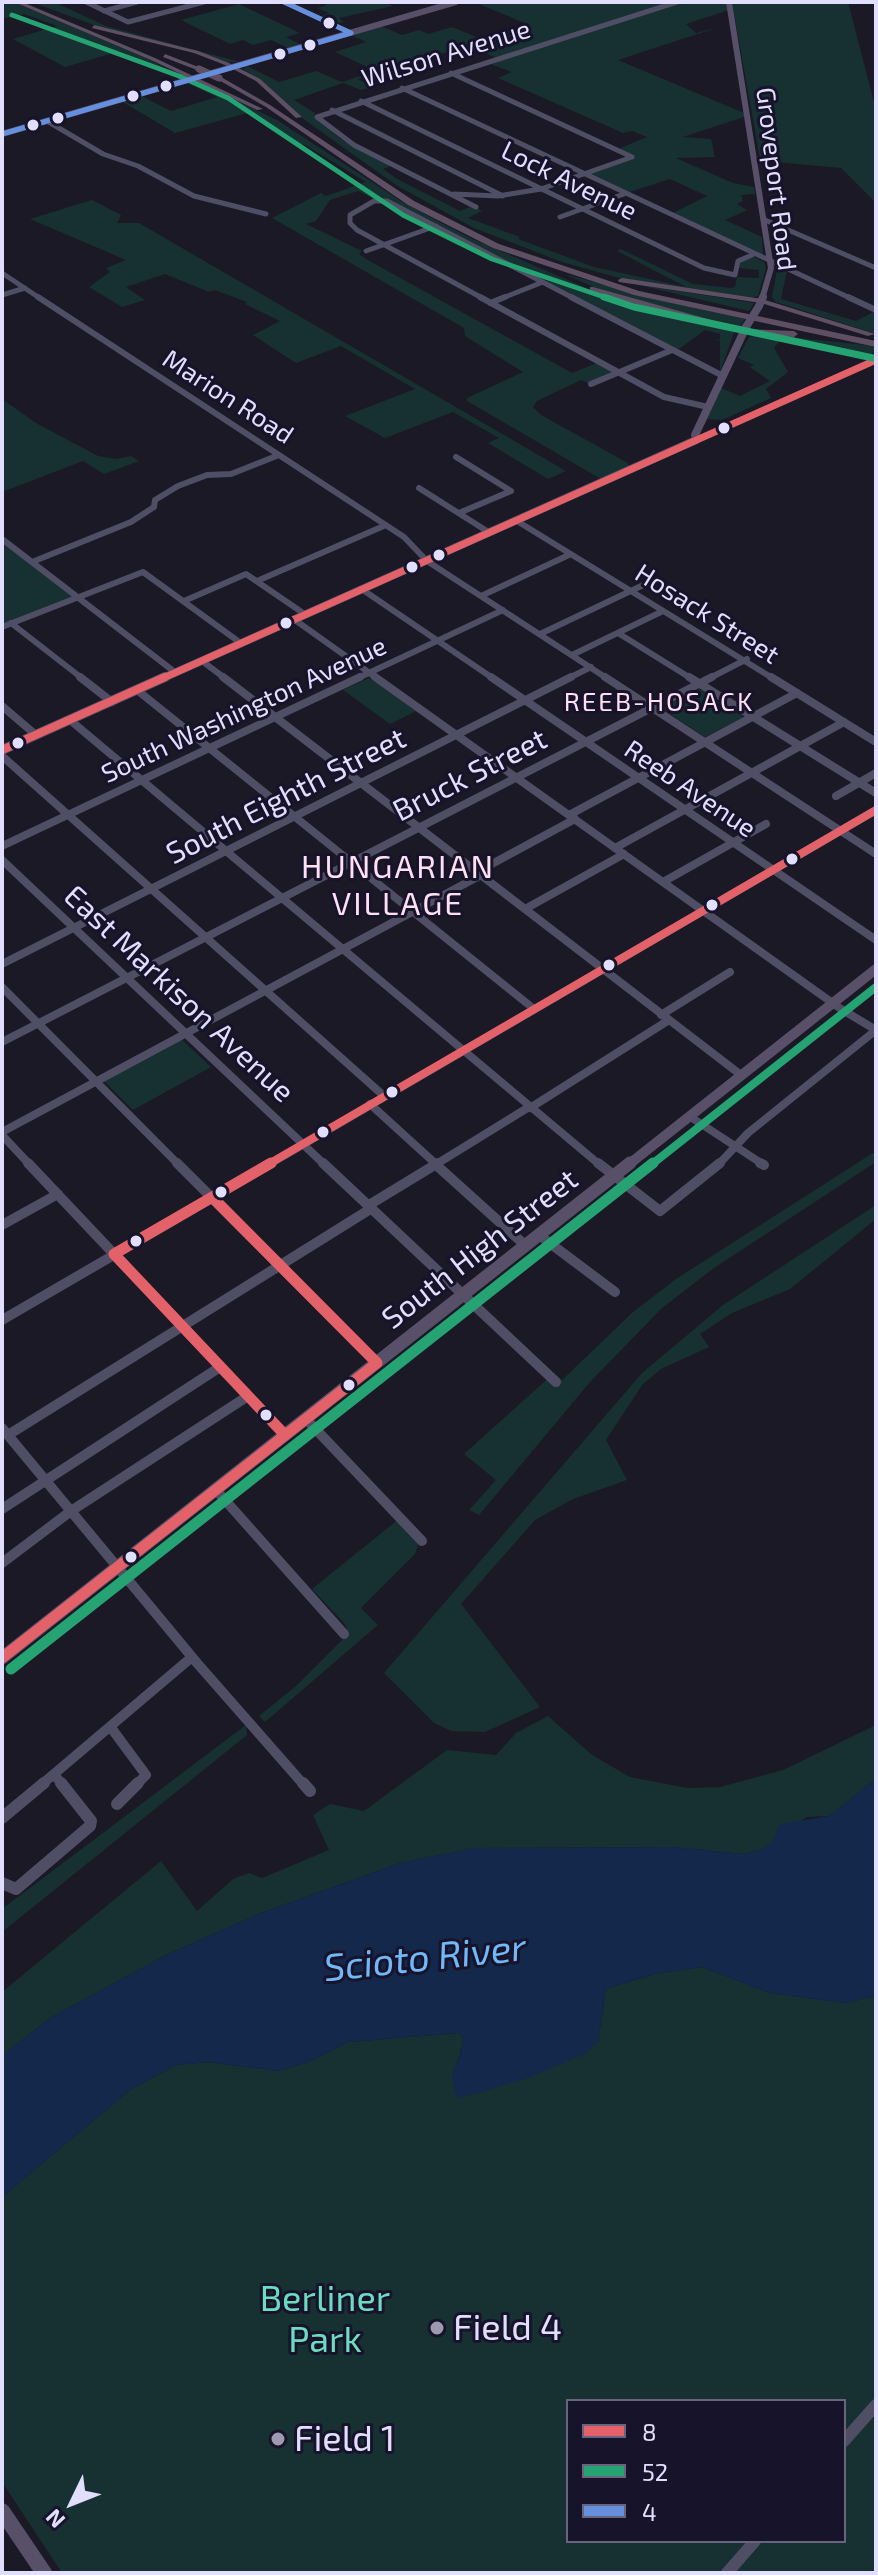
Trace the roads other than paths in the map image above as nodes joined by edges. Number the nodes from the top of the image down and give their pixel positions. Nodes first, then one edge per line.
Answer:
1 (17, 2) edge
2 (25, 2) edge
3 (86, 2) edge
4 (137, 2) edge
5 (204, 2) edge
6 (284, 2) edge
7 (456, 2) edge
8 (677, 2) edge
9 (729, 2) edge
10 (104, 11) junction
11 (62, 19) junction
12 (351, 33) junction
13 (233, 67) junction
14 (451, 73) junction
15 (222, 78) junction
16 (191, 79) junction
17 (402, 88) junction
18 (361, 101) junction
19 (332, 110) junction
20 (47, 121) junction
21 (305, 126) junction
22 (4, 132) edge
23 (315, 138) junction
24 (584, 175) junction
25 (541, 189) junction
26 (450, 194) junction
27 (624, 194) junction
28 (503, 196) junction
29 (476, 207) dead end
30 (582, 209) junction
31 (266, 214) dead end
32 (560, 217) dead end
33 (765, 220) junction
34 (436, 226) junction
35 (383, 244) junction
36 (366, 251) dead end
37 (752, 255) junction
38 (535, 261) junction
39 (770, 262) junction
40 (552, 263) junction
41 (876, 268) edge
42 (2, 273) edge
43 (543, 282) junction
44 (25, 288) junction
45 (2, 295) edge
46 (490, 303) junction
47 (761, 304) junction
48 (875, 308) edge
49 (745, 329) junction
50 (874, 342) edge
51 (672, 350) junction
52 (876, 360) edge
53 (619, 372) junction
54 (723, 376) junction
55 (591, 384) dead end
56 (708, 407) junction
57 (696, 440) junction
58 (279, 455) junction
59 (456, 457) dead end
60 (419, 488) dead end
61 (459, 513) junction
62 (517, 521) junction
63 (386, 525) junction
64 (490, 533) junction
65 (2, 539) edge
66 (571, 554) junction
67 (427, 561) junction
68 (32, 562) junction
69 (656, 579) dead end
70 (257, 581) junction
71 (363, 590) junction
72 (631, 591) junction
73 (77, 596) junction
74 (481, 596) junction
75 (184, 601) junction
76 (503, 610) junction
77 (663, 611) junction
78 (306, 615) junction
79 (295, 620) junction
80 (11, 623) junction
81 (2, 627) edge
82 (618, 633) junction
83 (540, 634) junction
84 (438, 641) junction
85 (242, 644) junction
86 (572, 655) junction
87 (746, 660) junction
88 (202, 661) junction
89 (591, 667) junction
90 (176, 673) junction
91 (370, 673) junction
92 (699, 684) junction
93 (137, 690) junction
94 (797, 693) junction
95 (525, 700) junction
96 (112, 702) junction
97 (2, 706) edge
98 (653, 708) junction
99 (276, 718) junction
100 (752, 718) junction
101 (70, 720) junction
102 (844, 722) junction
103 (36, 735) junction
104 (458, 736) junction
105 (586, 742) junction
106 (705, 742) junction
107 (876, 742) edge
108 (798, 747) junction
109 (210, 749) junction
110 (2, 753) edge
111 (752, 773) junction
112 (876, 773) edge
113 (517, 778) junction
114 (638, 778) junction
115 (142, 781) junction
116 (860, 782) junction
117 (363, 784) junction
118 (876, 793) edge
119 (836, 796) dead end
120 (685, 810) junction
121 (876, 810) edge
122 (69, 815) junction
123 (572, 817) junction
124 (296, 818) junction
125 (766, 824) dead end
126 (420, 828) junction
127 (841, 831) junction
128 (733, 842) junction
129 (2, 846) edge
130 (615, 848) junction
131 (227, 852) junction
132 (624, 854) junction
133 (876, 854) edge
134 (2, 860) edge
135 (351, 863) junction
136 (774, 870) junction
137 (479, 874) junction
138 (662, 881) junction
139 (152, 890) junction
140 (282, 898) junction
141 (525, 909) junction
142 (412, 911) junction
143 (703, 911) junction
144 (75, 929) junction
145 (205, 937) junction
146 (876, 940) edge
147 (342, 949) junction
148 (2, 964) edge
149 (602, 969) junction
150 (876, 969) edge
151 (730, 972) dead end
152 (126, 978) junction
153 (2, 987) edge
154 (265, 990) junction
155 (832, 1003) junction
156 (534, 1009) junction
157 (665, 1018) junction
158 (38, 1023) junction
159 (876, 1030) edge
160 (185, 1033) junction
161 (2, 1042) edge
162 (462, 1051) junction
163 (741, 1075) junction
164 (96, 1081) junction
165 (384, 1096) junction
166 (370, 1104) junction
167 (530, 1108) junction
168 (689, 1116) junction
169 (2, 1134) edge
170 (303, 1143) junction
171 (734, 1146) junction
172 (436, 1164) junction
173 (764, 1165) dead end
174 (613, 1177) junction
175 (58, 1194) junction
176 (212, 1197) junction
177 (371, 1207) junction
178 (2, 1225) edge
179 (539, 1235) junction
180 (526, 1246) junction
181 (114, 1254) junction
182 (280, 1265) junction
183 (615, 1292) dead end
184 (463, 1295) junction
185 (2, 1320) edge
186 (181, 1325) junction
187 (377, 1363) junction
188 (220, 1367) junction
189 (556, 1382) dead end
190 (248, 1396) junction
191 (306, 1419) junction
192 (5, 1432) edge
193 (285, 1435) junction
194 (46, 1481) junction
195 (216, 1490) junction
196 (2, 1509) edge
197 (71, 1511) junction
198 (422, 1541) dead end
199 (2, 1563) edge
200 (118, 1568) junction
201 (344, 1634) dead end
202 (192, 1657) junction
203 (2, 1658) edge
204 (112, 1729) junction
205 (55, 1775) junction
206 (310, 1791) dead end
207 (117, 1804) dead end
208 (2, 1818) edge
209 (4, 1885) edge
210 (876, 2405) edge
211 (846, 2439) edge
212 (2, 2511) edge
213 (753, 2543) edge
214 (44, 2573) edge
215 (727, 2573) edge

1 - 11 highway
2 - 11 highway
3 - 10 street
4 - 10 street
5 - 10 street
6 - 12 street
7 - 12 main road
8 - 14 street, Wilson Avenue
9 - 33 main road, Groveport Road
11 - 13 highway
11 - 15 highway, bridge
11 - 16 highway
12 - 13 main road
13 - 16 main road
13 - 21 highway
14 - 17 street, Wilson Avenue
14 - 24 street
15 - 21 highway
15 - 23 highway
16 - 20 main road
16 - 23 highway
17 - 18 street, Wilson Avenue
17 - 24 street
18 - 19 street, Wilson Avenue
18 - 25 street, Lock Avenue
19 - 26 street, Wilson Avenue
19 - 28 street
20 - 22 main road
20 - 31 street
21 - 40 highway
23 - 38 highway
24 - 25 street
24 - 27 street
25 - 28 street
25 - 30 street, Lock Avenue
26 - 28 street
26 - 29 street
27 - 30 street
27 - 37 street
30 - 32 street
30 - 37 street, Lock Avenue
33 - 39 main road, Groveport Road
33 - 41 street
34 - 35 street
34 - 35 street
34 - 43 street
35 - 36 street
35 - 46 street
37 - 39 street
38 - 49 highway
38 - 50 highway
39 - 47 main road, Groveport Road
39 - 48 street
40 - 47 highway
40 - 50 highway
42 - 44 street, Marion Road
43 - 46 street
43 - 51 street
44 - 45 street
44 - 58 street, Marion Road
46 - 53 street
47 - 49 main road, Groveport Road, bridge
47 - 50 highway
49 - 50 highway
49 - 54 main road, Groveport Road
51 - 53 street
51 - 54 street
52 - 57 street
53 - 55 street
53 - 56 street
54 - 56 main road, Groveport Road
56 - 57 main road, Groveport Road
57 - 62 main road
58 - 63 street, Marion Road
58 - 68 street
59 - 61 street
60 - 61 street
61 - 64 street
62 - 64 main road
62 - 66 street, Hosack Street
63 - 67 street, Marion Road
63 - 70 street
64 - 67 main road
65 - 68 street
66 - 72 street, Hosack Street
66 - 74 street
67 - 71 main road
67 - 74 street, Marion Road
68 - 73 street
69 - 72 street
70 - 75 street
70 - 78 street
71 - 78 main road
71 - 84 street, Reeb Avenue
72 - 77 street, Hosack Street
72 - 83 street
73 - 75 street
73 - 80 street
73 - 90 street
74 - 76 street, Marion Road
75 - 85 street
76 - 83 street, Marion Road
76 - 84 street, South Washington Avenue
77 - 82 street
77 - 87 street, Hosack Street
78 - 79 main road
79 - 85 main road
79 - 91 street
80 - 81 street
80 - 96 street
82 - 86 street
82 - 92 street
83 - 86 street, Marion Road
84 - 91 street, South Washington Avenue
84 - 95 street, Reeb Avenue
85 - 88 main road
86 - 89 street, Marion Road
87 - 92 street, Bruck Street
87 - 94 street, Hosack Street
88 - 90 main road
88 - 99 street
89 - 95 street, South Eighth Street
89 - 98 street, Marion Road
90 - 93 main road
91 - 99 street, South Washington Avenue
91 - 104 street
92 - 98 street, Bruck Street
92 - 100 street
93 - 96 main road
93 - 109 street
94 - 100 street
94 - 102 street, Hosack Street
95 - 104 street, South Eighth Street
95 - 105 street, Reeb Avenue
96 - 101 main road
97 - 103 street
98 - 105 street, Bruck Street
98 - 106 street, Marion Road
99 - 109 street, South Washington Avenue
99 - 117 street
100 - 106 street
100 - 108 street
101 - 103 main road
101 - 115 street
102 - 107 street, Hosack Street
102 - 108 street
103 - 110 main road
104 - 113 street
104 - 117 street, South Eighth Street
105 - 113 street, Bruck Street
105 - 114 street, Reeb Avenue
106 - 111 street, Marion Road
106 - 114 street
108 - 111 street
108 - 116 street
109 - 115 street, South Washington Avenue
109 - 124 street
110 - 122 street
111 - 120 street
111 - 127 street, Marion Road
112 - 116 street
113 - 123 street
113 - 126 street, Bruck Street
114 - 120 street, Reeb Avenue
114 - 123 street
115 - 122 street, South Washington Avenue
115 - 131 street
116 - 118 street
116 - 119 street
117 - 124 street, South Eighth Street
117 - 126 street
120 - 128 street, Reeb Avenue
120 - 130 street
121 - 127 street
122 - 129 street, South Washington Avenue
122 - 139 street
123 - 130 street
123 - 137 street
124 - 131 street, South Eighth Street
124 - 135 street
125 - 128 street
126 - 135 street, Bruck Street
126 - 137 street
127 - 133 street, Marion Road
127 - 136 street
128 - 136 street, Reeb Avenue
128 - 138 street
130 - 132 street
131 - 139 street, South Eighth Street
131 - 140 street
132 - 138 street
132 - 141 street
134 - 144 street, East Markison Avenue
135 - 140 street, Bruck Street
135 - 142 street
136 - 143 street
136 - 146 street, Reeb Avenue
137 - 141 street
137 - 142 street
138 - 143 street
139 - 144 street, South Eighth Street
139 - 145 street
140 - 145 street, Bruck Street
140 - 147 street
141 - 149 street
142 - 147 street
142 - 156 street
143 - 149 street
143 - 155 street
144 - 148 street, South Eighth Street
144 - 152 street, East Markison Avenue
145 - 152 street, Bruck Street
145 - 154 street
147 - 154 street
147 - 162 street
149 - 156 street
149 - 157 street
150 - 155 main road, South High Street
151 - 157 street
152 - 158 street, Bruck Street
152 - 160 street, East Markison Avenue
153 - 158 street
154 - 160 street
154 - 165 street
155 - 159 street
155 - 163 main road, South High Street
156 - 162 street
157 - 163 street
157 - 167 street
158 - 161 street, Bruck Street
158 - 164 street
159 - 171 street
160 - 164 street
160 - 170 street, East Markison Avenue
162 - 165 street
162 - 167 street
163 - 168 main road, South High Street
164 - 169 street
164 - 176 street
165 - 166 street
166 - 170 street
166 - 172 street
167 - 172 street
167 - 174 street
168 - 171 street
168 - 174 main road, South High Street
169 - 175 street
170 - 176 street
170 - 177 street, East Markison Avenue
171 - 173 street
171 - 174 street
172 - 177 street
172 - 180 street
174 - 179 main road, South High Street
175 - 178 street
175 - 181 street
176 - 181 street
176 - 182 street
177 - 182 street
177 - 184 street, East Markison Avenue
179 - 180 main road, South High Street
179 - 183 street
180 - 184 main road, South High Street
181 - 185 street
181 - 186 street
182 - 186 street
182 - 187 street
184 - 187 main road, South High Street
184 - 189 street, East Markison Avenue
186 - 188 street
186 - 192 street
187 - 191 main road, South High Street
188 - 190 street
188 - 194 street
190 - 193 street
190 - 197 street
191 - 193 main road, South High Street
191 - 198 street
192 - 194 street
193 - 195 main road, South High Street
194 - 196 street
194 - 197 street
195 - 200 main road, South High Street
195 - 201 street
197 - 199 street
197 - 200 street
200 - 202 street
200 - 203 main road, South High Street
202 - 204 street
202 - 206 street
204 - 205 street
204 - 207 street
205 - 208 street
205 - 209 street
210 - 211 street
212 - 214 main road
213 - 215 street

